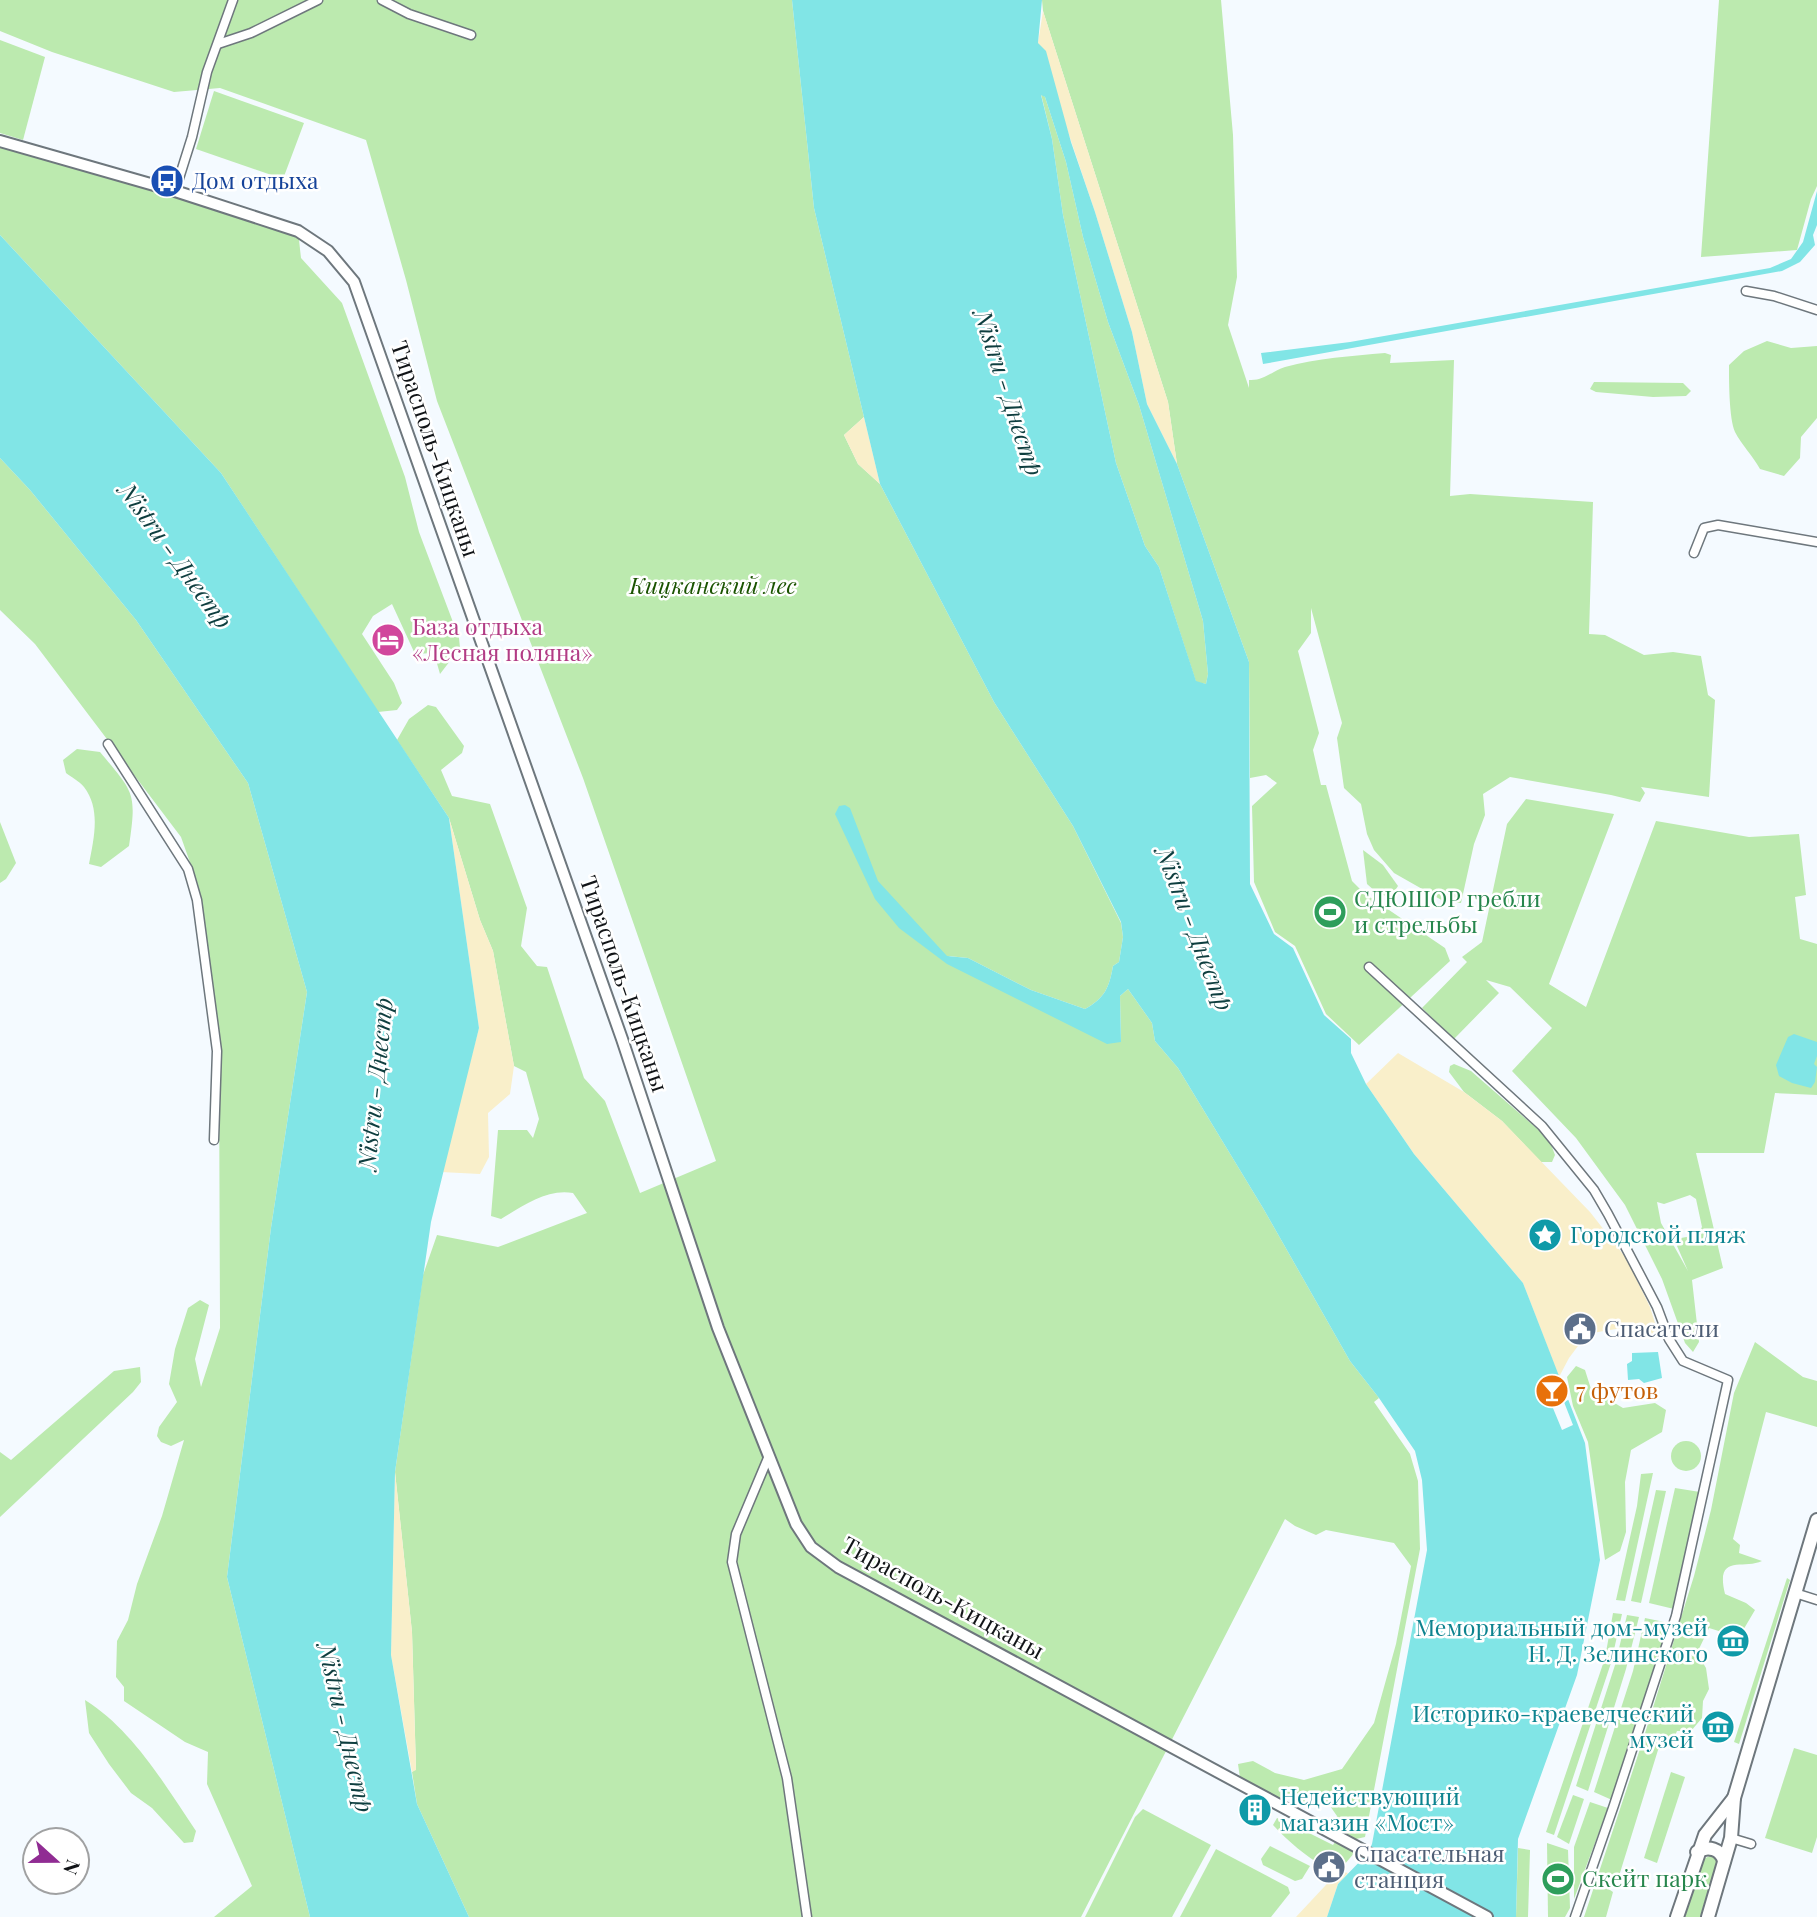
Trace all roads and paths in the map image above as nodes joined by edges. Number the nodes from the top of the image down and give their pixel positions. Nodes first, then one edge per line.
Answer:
1 (233, 0) edge
2 (318, 0) edge
3 (382, 0) edge
4 (471, 35) dead end
5 (218, 44) junction
6 (0, 141) edge
7 (174, 191) junction
8 (1746, 291) dead end
9 (1817, 310) edge
10 (1817, 542) edge
11 (1694, 554) dead end
12 (108, 744) dead end
13 (1369, 967) dead end
14 (214, 1140) dead end
15 (768, 1458) junction
16 (1817, 1520) edge
17 (1795, 1593) junction
18 (1817, 1600) edge
19 (1734, 1798) junction
20 (1731, 1838) junction
21 (1751, 1844) dead end
22 (1698, 1852) junction
23 (1724, 1861) junction
24 (807, 1917) edge
25 (1487, 1917) edge
26 (1575, 1917) edge
27 (1677, 1917) edge
28 (1707, 1917) edge

1 - 5 street
2 - 5 street
3 - 4 street
5 - 7 street
6 - 7 street, Тирасполь-Кицканы
7 - 15 street, Тирасполь-Кицканы
8 - 9 street
10 - 11 street
12 - 14 street
13 - 26 street
15 - 24 street
15 - 25 street, Тирасполь-Кицканы
16 - 17 main road
17 - 18 street
17 - 19 main road
19 - 20 main road
19 - 22 main road
20 - 21 street
20 - 23 main road
22 - 23 main road
22 - 27 main road
23 - 28 main road

